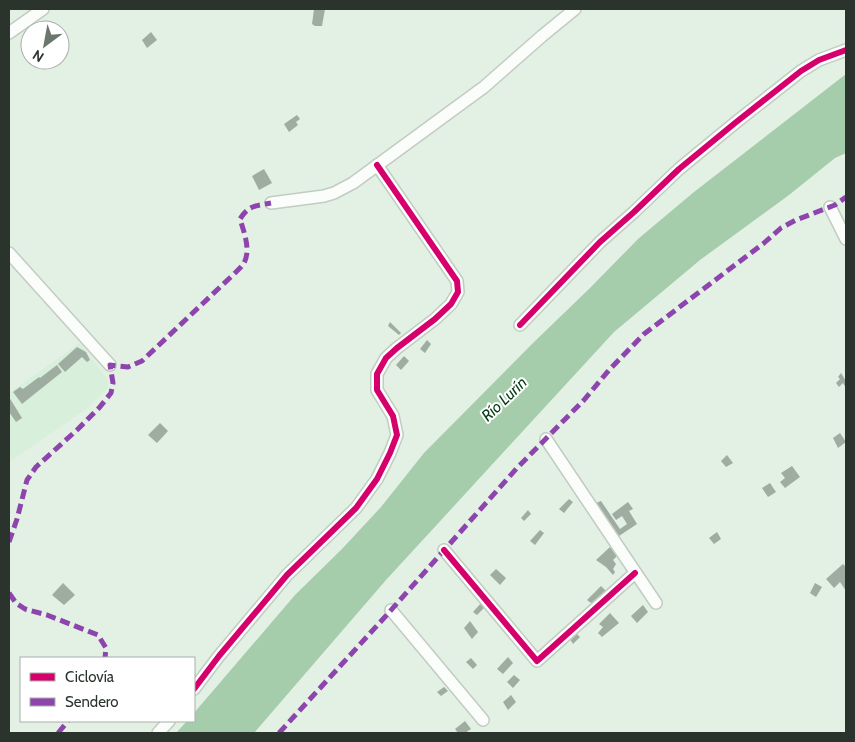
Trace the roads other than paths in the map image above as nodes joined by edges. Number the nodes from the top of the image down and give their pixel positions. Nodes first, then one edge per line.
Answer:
1 (43, 9) edge
2 (575, 9) edge
3 (9, 33) edge
4 (846, 50) edge
5 (377, 165) junction
6 (271, 203) dead end
7 (830, 207) dead end
8 (846, 239) edge
9 (9, 253) edge
10 (520, 325) dead end
11 (110, 365) dead end
12 (546, 439) dead end
13 (444, 550) dead end
14 (635, 573) junction
15 (656, 604) dead end
16 (391, 610) dead end
17 (195, 688) edge
18 (483, 720) dead end
19 (168, 722) edge
20 (158, 733) edge

1 - 3 street
2 - 5 street
4 - 10 street
5 - 6 street
5 - 17 street
7 - 8 street
9 - 11 street
12 - 14 street
13 - 14 street
14 - 15 street
16 - 18 street
19 - 20 street

